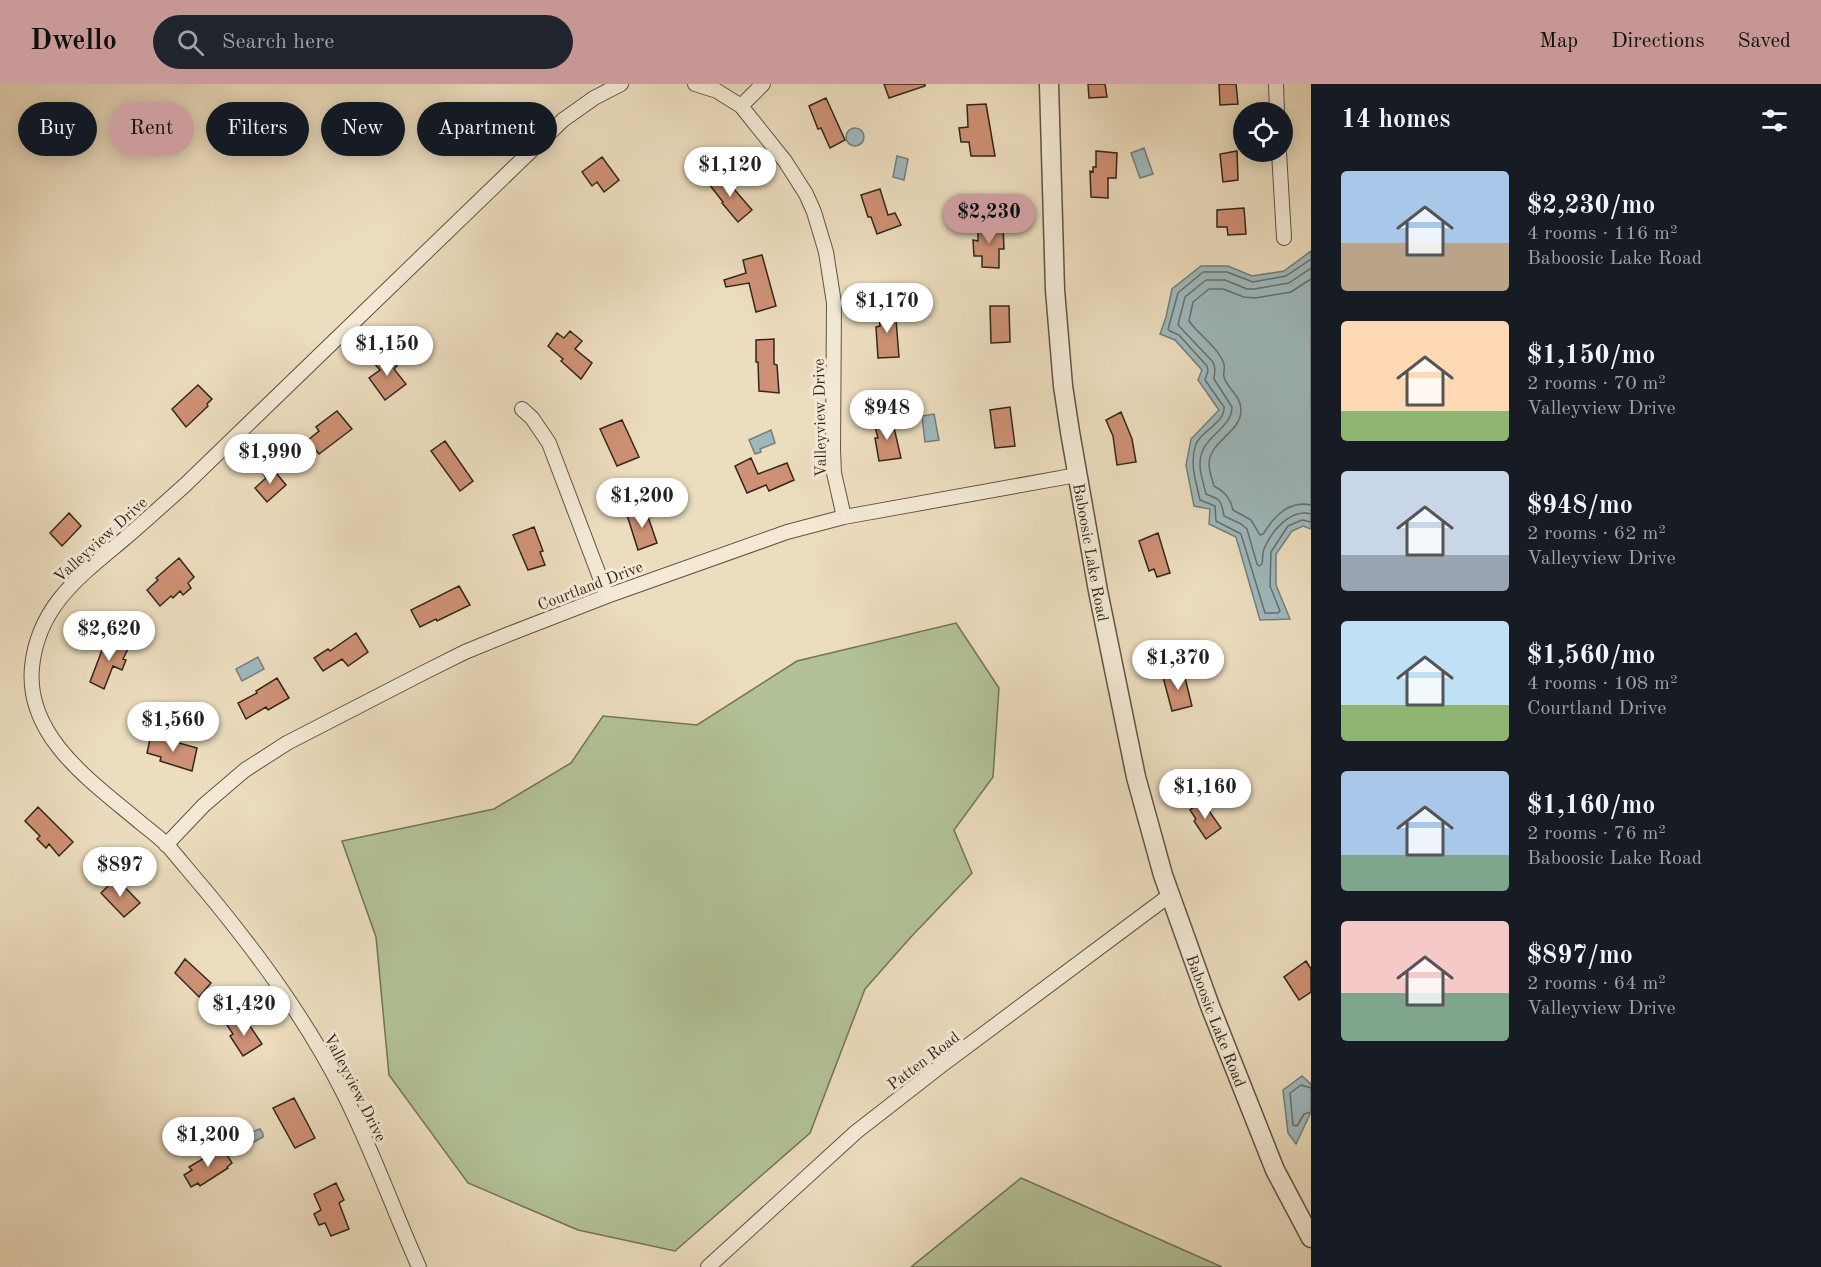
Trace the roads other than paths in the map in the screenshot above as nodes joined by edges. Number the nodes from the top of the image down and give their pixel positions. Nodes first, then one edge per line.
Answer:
1 (621, 84) edge
2 (695, 84) edge
3 (763, 84) edge
4 (1049, 84) edge
5 (1276, 84) edge
6 (1277, 102) edge
7 (741, 106) junction
8 (1280, 162) edge
9 (1284, 238) dead end
10 (522, 409) dead end
11 (1077, 476) junction
12 (844, 517) junction
13 (607, 596) junction
14 (166, 845) junction
15 (1170, 895) junction
16 (1311, 1238) edge
17 (419, 1267) edge
18 (708, 1267) edge

1 - 14 street, Valleyview Drive
2 - 7 street, Valleyview Drive
3 - 7 street
4 - 11 street, Baboosic Lake Road
5 - 6 street
7 - 12 street, Valleyview Drive
8 - 9 street
10 - 13 street
11 - 12 street, Courtland Drive
11 - 15 street, Baboosic Lake Road
12 - 13 street, Courtland Drive
13 - 14 street, Courtland Drive
14 - 17 street, Valleyview Drive
15 - 16 street, Baboosic Lake Road
15 - 18 street, Patten Road

